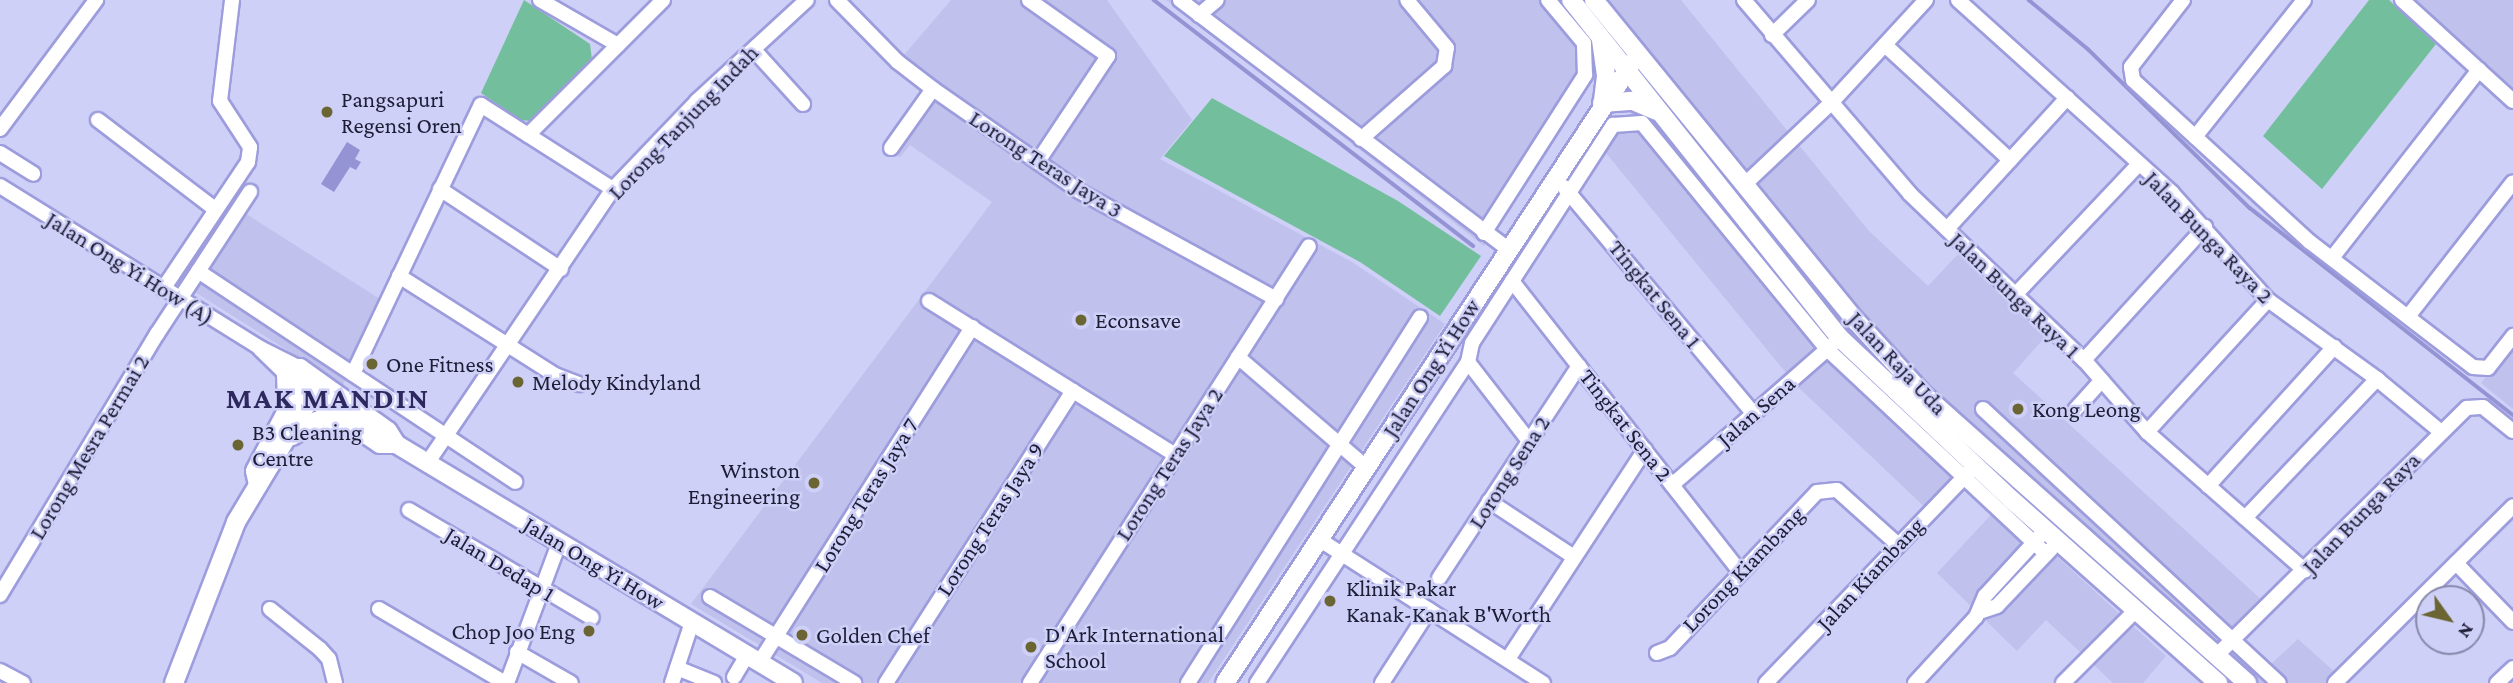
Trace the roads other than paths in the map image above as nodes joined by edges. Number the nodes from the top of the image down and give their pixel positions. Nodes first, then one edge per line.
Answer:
1 (96, 0) edge
2 (232, 0) edge
3 (540, 0) edge
4 (663, 0) edge
5 (807, 0) edge
6 (837, 0) edge
7 (1029, 0) edge
8 (1180, 0) edge
9 (1217, 0) edge
10 (1407, 0) edge
11 (1548, 0) edge
12 (1570, 0) edge
13 (1594, 0) edge
14 (1744, 0) edge
15 (1808, 0) edge
16 (1926, 0) edge
17 (1958, 0) edge
18 (2183, 0) edge
19 (2304, 0) edge
20 (2402, 0) edge
21 (1199, 15) junction
22 (1772, 35) junction
23 (1600, 36) junction
24 (620, 43) junction
25 (1885, 45) junction
26 (754, 50) junction
27 (1639, 56) junction
28 (1626, 70) junction
29 (2479, 70) junction
30 (933, 89) junction
31 (2067, 98) junction
32 (2513, 101) edge
33 (1602, 103) junction
34 (1831, 103) junction
35 (803, 104) dead end
36 (1658, 112) junction
37 (98, 120) dead end
38 (1642, 123) joint
39 (0, 129) edge
40 (528, 135) junction
41 (2195, 137) junction
42 (1361, 139) junction
43 (891, 148) dead end
44 (0, 153) edge
45 (1039, 160) junction
46 (2010, 160) junction
47 (2139, 164) junction
48 (33, 174) dead end
49 (1552, 180) junction
50 (2513, 182) edge
51 (1744, 185) junction
52 (0, 186) edge
53 (440, 189) junction
54 (612, 189) junction
55 (1571, 191) junction
56 (250, 192) dead end
57 (216, 210) junction
58 (2205, 227) junction
59 (1947, 229) junction
60 (1484, 233) junction
61 (1309, 246) dead end
62 (1507, 248) junction
63 (2332, 258) junction
64 (561, 269) junction
65 (198, 271) junction
66 (399, 276) junction
67 (1512, 281) junction
68 (163, 289) junction
69 (2015, 295) junction
70 (179, 299) junction
71 (1276, 299) junction
72 (2268, 300) junction
73 (929, 302) dead end
74 (2410, 314) junction
75 (1420, 317) dead end
76 (972, 327) junction
77 (1455, 331) junction
78 (2513, 336) edge
79 (1472, 343) junction
80 (1834, 344) junction
81 (508, 346) junction
82 (2334, 347) junction
83 (1238, 357) junction
84 (2084, 360) junction
85 (1468, 362) junction
86 (1579, 366) junction
87 (293, 371) junction
88 (353, 374) junction
89 (2377, 379) junction
90 (2102, 380) junction
91 (579, 384) dead end
92 (306, 391) junction
93 (1073, 391) junction
94 (1921, 391) junction
95 (343, 399) junction
96 (1908, 405) junction
97 (286, 409) junction
98 (1983, 409) dead end
99 (2074, 410) dead end
100 (1754, 414) junction
101 (2513, 431) edge
102 (2147, 432) junction
103 (2441, 432) junction
104 (363, 433) junction
105 (445, 437) junction
106 (286, 440) junction
107 (1529, 441) junction
108 (396, 444) junction
109 (1339, 444) junction
110 (1645, 450) junction
111 (1175, 456) junction
112 (428, 462) junction
113 (1367, 468) junction
114 (1969, 472) junction
115 (515, 482) dead end
116 (258, 485) junction
117 (1672, 485) junction
118 (2208, 486) junction
119 (1489, 501) junction
120 (2513, 506) edge
121 (409, 510) dead end
122 (2245, 518) junction
123 (1320, 540) junction
124 (2046, 542) junction
125 (559, 543) junction
126 (1896, 543) junction
127 (1343, 554) junction
128 (1574, 557) junction
129 (2456, 563) junction
130 (1740, 570) junction
131 (2305, 571) junction
132 (1439, 578) dead end
133 (541, 589) junction
134 (0, 596) edge
135 (710, 597) dead end
136 (270, 608) dead end
137 (379, 609) dead end
138 (1429, 610) junction
139 (2136, 610) junction
140 (592, 618) dead end
141 (692, 622) junction
142 (2513, 622) edge
143 (775, 637) junction
144 (2231, 642) junction
145 (517, 652) junction
146 (1657, 653) dead end
147 (2216, 656) junction
148 (753, 659) junction
149 (1508, 659) junction
150 (677, 668) junction
151 (2513, 668) edge
152 (0, 671) edge
153 (544, 676) edge
154 (736, 681) edge
155 (23, 683) edge
156 (174, 683) edge
157 (335, 683) edge
158 (506, 683) edge
159 (571, 683) edge
160 (672, 683) edge
161 (714, 683) edge
162 (793, 683) edge
163 (853, 683) edge
164 (886, 683) edge
165 (1030, 683) edge
166 (1188, 683) edge
167 (1225, 683) edge
168 (1257, 683) edge
169 (1382, 683) edge
170 (1543, 683) edge
171 (1766, 683) edge
172 (1915, 683) edge
173 (2063, 683) edge
174 (2218, 683) edge
175 (2246, 683) edge
176 (2279, 683) edge
177 (2335, 683) edge
178 (2497, 683) edge

1 - 39 street
2 - 57 street
3 - 24 street
4 - 24 street
5 - 26 street, Lorong Tanjung Indah
6 - 30 street, Lorong Teras Jaya 3
7 - 45 street
8 - 21 street
9 - 21 street
10 - 42 street
11 - 60 street
12 - 23 main road, Jalan Raja Uda
13 - 27 main road, Jalan Raja Uda
14 - 22 street, Jalan Bunga Raya 1
15 - 22 street
16 - 25 street
17 - 31 street, Jalan Bunga Raya 2
18 - 41 street
19 - 41 street
20 - 29 street
21 - 42 street
22 - 34 street, Jalan Bunga Raya 1
23 - 28 main road, Jalan Raja Uda
23 - 33 main road
24 - 40 street
25 - 34 street
25 - 46 street
26 - 35 street
26 - 54 street, Lorong Tanjung Indah
27 - 28 main road, Jalan Ong Yi How
27 - 51 main road, Jalan Raja Uda
28 - 33 main road, Jalan Ong Yi How
28 - 36 main road, Jalan Raja Uda
29 - 32 street
29 - 63 street
30 - 43 street
30 - 45 street, Lorong Teras Jaya 3
31 - 46 street
31 - 47 street, Jalan Bunga Raya 2
33 - 36 main road
33 - 49 main road, Jalan Ong Yi How
34 - 51 street
34 - 59 street, Jalan Bunga Raya 1
36 - 80 main road, Jalan Raja Uda
37 - 57 street
38 - 55 street, Jalan Ong Yi How
38 - 80 street, Jalan Raja Uda
40 - 53 street
40 - 54 street
41 - 63 street
42 - 60 street
44 - 48 street
45 - 71 street, Lorong Teras Jaya 3
46 - 59 street
47 - 58 street, Jalan Bunga Raya 2
47 - 69 street
49 - 55 street, Tingkat Sena 1
49 - 62 main road, Jalan Ong Yi How
50 - 74 street
51 - 94 main road, Jalan Raja Uda
52 - 68 street, Jalan Ong Yi How (A)
53 - 64 street
53 - 66 street
54 - 64 street, Lorong Tanjung Indah
55 - 67 street, Jalan Ong Yi How
55 - 100 street, Tingkat Sena 1
56 - 65 street, Lorong Mesra Permai 2
57 - 68 street
58 - 72 street, Jalan Bunga Raya 2
58 - 84 street
59 - 69 street, Jalan Bunga Raya 1
60 - 62 street
61 - 71 street, Lorong Teras Jaya 2
62 - 77 main road, Jalan Ong Yi How
63 - 74 street
64 - 81 street, Lorong Tanjung Indah
65 - 70 street, Lorong Mesra Permai 2
65 - 88 street
66 - 81 street
66 - 88 street
67 - 79 street, Jalan Ong Yi How
67 - 86 street, Tingkat Sena 2
68 - 70 street, Jalan Ong Yi How (A)
69 - 84 street, Jalan Bunga Raya 1
70 - 87 street, Jalan Ong Yi How (A)
70 - 134 street, Lorong Mesra Permai 2
71 - 83 street, Lorong Teras Jaya 2
72 - 82 street, Jalan Bunga Raya 2
72 - 102 street
73 - 76 street
74 - 78 street
75 - 109 street, Jalan Ong Yi How
76 - 93 street
76 - 143 street, Lorong Teras Jaya 7
77 - 79 street
77 - 113 main road, Jalan Ong Yi How
79 - 85 street, Jalan Ong Yi How
80 - 96 main road, Jalan Raja Uda
80 - 100 street, Jalan Sena
80 - 114 street, Jalan Raja Uda
81 - 91 street
81 - 105 street, Lorong Tanjung Indah
82 - 89 street, Jalan Bunga Raya 2
82 - 118 street
83 - 109 street
83 - 111 street, Lorong Teras Jaya 2
84 - 90 street, Jalan Bunga Raya 1
85 - 107 street
85 - 127 street, Jalan Ong Yi How
86 - 107 street, Lorong Sena 2
86 - 110 street, Tingkat Sena 2
87 - 92 main road
87 - 95 main road, Jalan Ong Yi How
87 - 97 main road
88 - 105 street
89 - 103 street, Jalan Bunga Raya 2
89 - 122 street
90 - 99 street
90 - 102 street, Jalan Bunga Raya 1
92 - 95 main road
92 - 97 main road
92 - 104 main road, Jalan Ong Yi How
92 - 106 main road
93 - 111 street
93 - 164 street, Lorong Teras Jaya 9
94 - 96 main road
94 - 147 main road, Jalan Raja Uda
95 - 108 main road, Jalan Ong Yi How
96 - 114 main road, Jalan Raja Uda
97 - 116 main road
98 - 144 street
100 - 117 street, Jalan Sena
101 - 103 street, Jalan Bunga Raya
102 - 118 street, Jalan Bunga Raya 1
103 - 131 street, Jalan Bunga Raya
104 - 106 main road
104 - 108 main road, Jalan Ong Yi How
105 - 112 street, Lorong Tanjung Indah
105 - 115 street
106 - 116 main road
107 - 119 street, Lorong Sena 2
108 - 112 main road, Jalan Ong Yi How
109 - 113 street
109 - 166 street, Jalan Ong Yi How
110 - 117 street, Tingkat Sena 2
110 - 128 street
111 - 165 street, Lorong Teras Jaya 2
112 - 125 main road, Jalan Ong Yi How
113 - 123 main road, Jalan Ong Yi How
114 - 124 main road, Jalan Raja Uda
114 - 126 street, Jalan Kiambang
116 - 156 main road
117 - 130 street, Tingkat Sena 2
118 - 122 street, Jalan Bunga Raya 1
119 - 128 street
119 - 132 street, Lorong Sena 2
120 - 129 street
121 - 133 street, Jalan Dedap 1
122 - 131 street, Jalan Bunga Raya 1
123 - 127 street
123 - 167 main road, Jalan Ong Yi How
124 - 139 main road, Jalan Raja Uda
124 - 172 street
125 - 133 street
125 - 141 main road, Jalan Ong Yi How
126 - 130 street, Lorong Kiambang
126 - 171 street, Jalan Kiambang
127 - 138 street
127 - 168 street, Jalan Ong Yi How
128 - 149 street
129 - 142 street
129 - 177 street
130 - 146 street, Lorong Kiambang
131 - 144 street, Jalan Bunga Raya
133 - 140 street, Jalan Dedap 1
133 - 145 street
135 - 143 street
136 - 157 street
137 - 158 street
138 - 149 street
138 - 169 street
139 - 173 street
139 - 174 main road, Jalan Raja Uda
141 - 148 main road, Jalan Ong Yi How
141 - 150 street
143 - 148 street, Lorong Teras Jaya 7
143 - 163 street
144 - 147 street, Jalan Bunga Raya
144 - 176 street
145 - 153 street
145 - 158 street
147 - 175 main road, Jalan Raja Uda
148 - 154 street, Lorong Teras Jaya 7
148 - 162 main road, Jalan Ong Yi How
149 - 170 street
150 - 160 street
150 - 161 street
151 - 178 street
152 - 155 street
153 - 159 street

